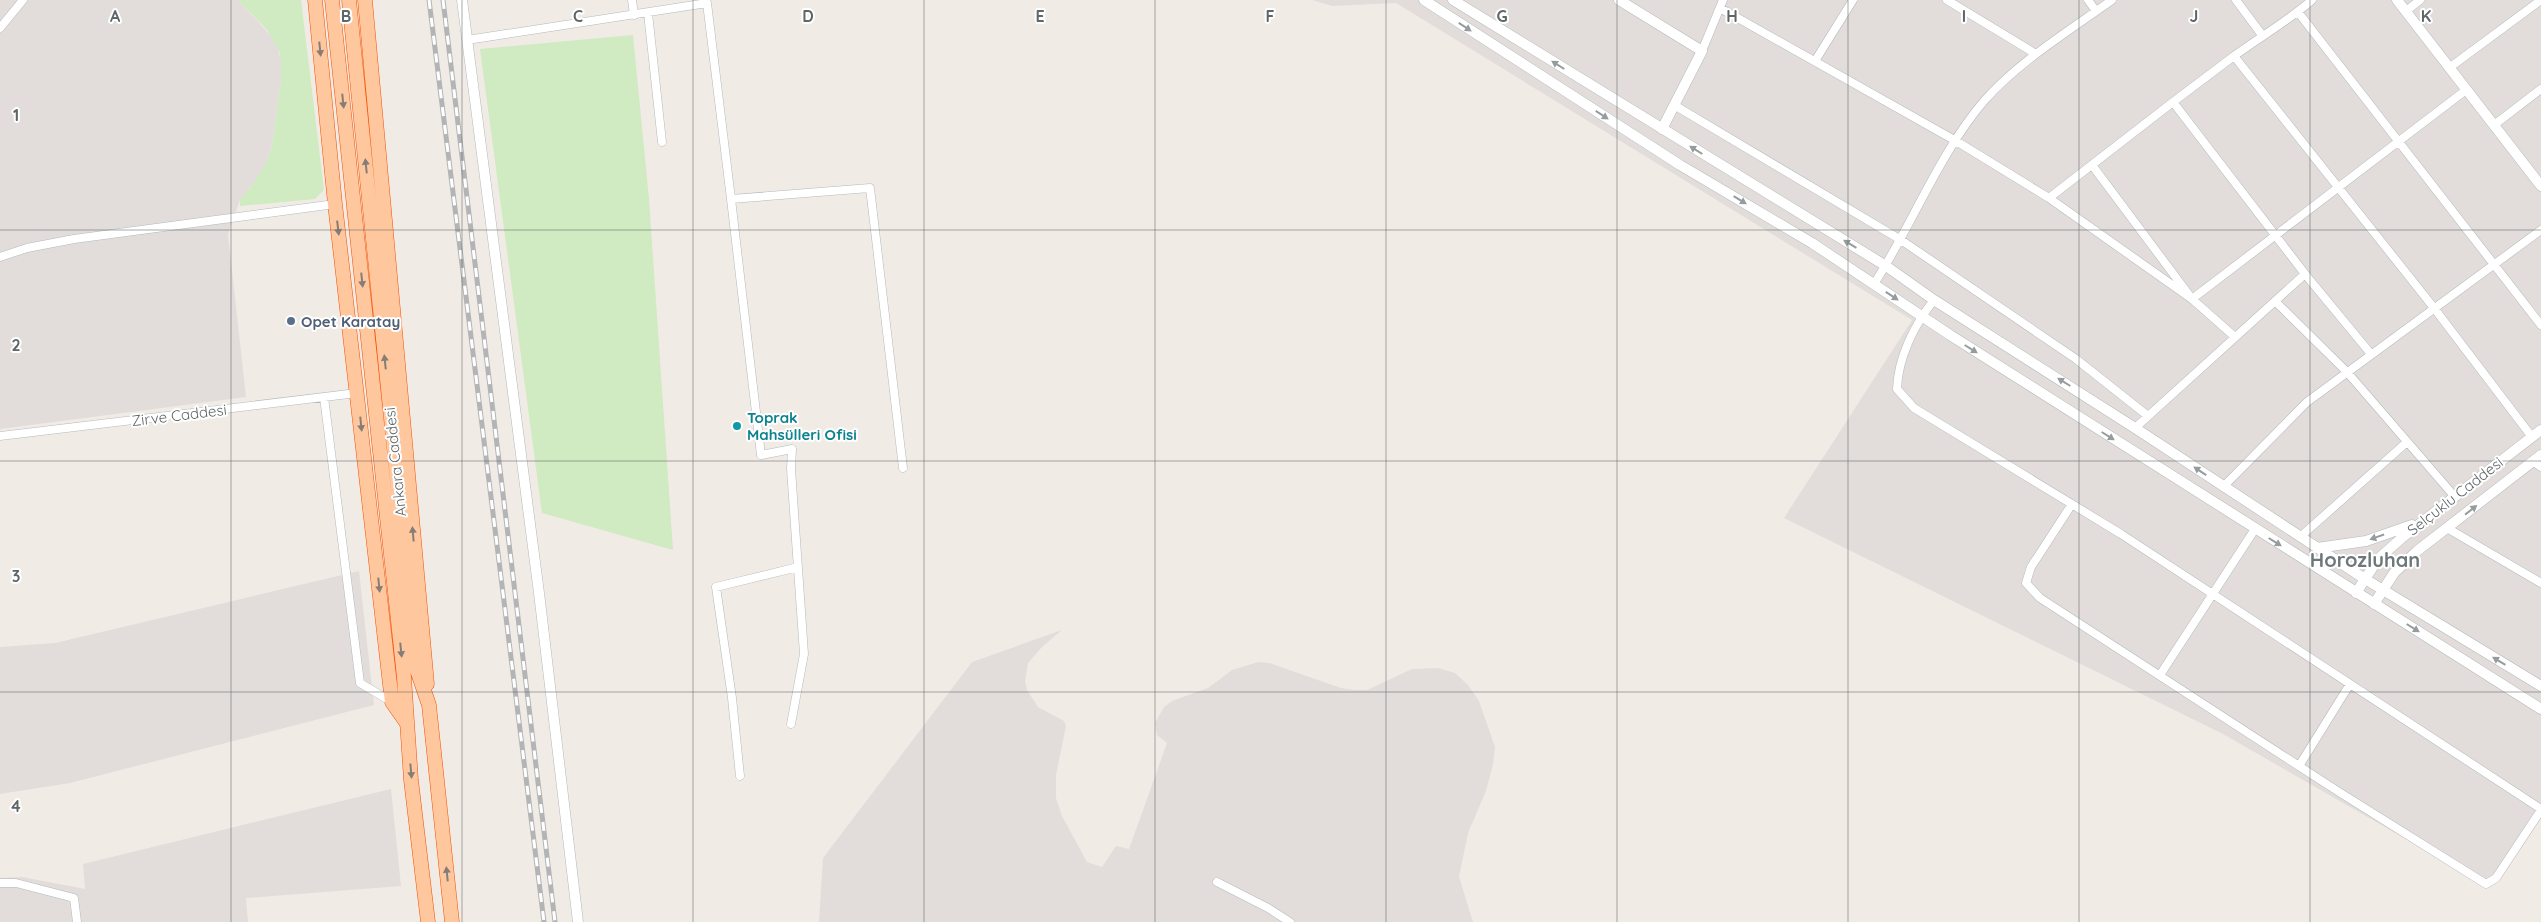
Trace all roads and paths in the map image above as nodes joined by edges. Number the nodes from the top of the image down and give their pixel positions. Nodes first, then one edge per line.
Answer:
1 (23, 0) edge
2 (315, 0) edge
3 (332, 0) edge
4 (349, 0) edge
5 (365, 0) edge
6 (462, 0) edge
7 (632, 0) edge
8 (1424, 0) edge
9 (1454, 0) edge
10 (1619, 0) edge
11 (1853, 0) edge
12 (1947, 0) edge
13 (2088, 0) edge
14 (2112, 0) edge
15 (2236, 0) edge
16 (2312, 0) edge
17 (2397, 0) edge
18 (2420, 0) edge
19 (2541, 0) edge
20 (1722, 4) edge
21 (2096, 11) junction
22 (2406, 11) junction
23 (2298, 12) junction
24 (648, 13) junction
25 (634, 15) junction
26 (0, 28) edge
27 (2262, 35) junction
28 (467, 40) junction
29 (1702, 51) junction
30 (2036, 54) junction
31 (2234, 56) junction
32 (1815, 61) junction
33 (2449, 68) junction
34 (2466, 90) junction
35 (2541, 90) edge
36 (2173, 102) junction
37 (1674, 105) junction
38 (2494, 125) junction
39 (1662, 129) junction
40 (1956, 141) junction
41 (662, 142) dead end
42 (2398, 143) junction
43 (2092, 165) junction
44 (2541, 185) edge
45 (2337, 189) junction
46 (2049, 198) junction
47 (731, 200) junction
48 (335, 204) junction
49 (2541, 230) edge
50 (2276, 234) junction
51 (1901, 240) junction
52 (0, 257) edge
53 (1886, 266) junction
54 (2493, 266) junction
55 (2305, 274) junction
56 (1874, 284) junction
57 (2192, 299) junction
58 (1934, 300) junction
59 (2276, 301) junction
60 (2434, 308) junction
61 (1922, 316) junction
62 (2541, 325) edge
63 (2235, 337) junction
64 (2371, 354) junction
65 (2347, 372) junction
66 (357, 393) junction
67 (324, 397) junction
68 (2148, 416) junction
69 (2135, 428) junction
70 (2541, 430) edge
71 (0, 436) edge
72 (2532, 437) junction
73 (2407, 442) junction
74 (2541, 454) edge
75 (2537, 464) edge
76 (903, 468) dead end
77 (2223, 487) junction
78 (2454, 496) junction
79 (2072, 504) junction
80 (2423, 521) junction
81 (2447, 528) junction
82 (2255, 529) junction
83 (2300, 537) junction
84 (2316, 548) junction
85 (798, 567) junction
86 (2365, 579) junction
87 (2541, 583) edge
88 (2382, 590) junction
89 (2356, 593) junction
90 (2213, 594) junction
91 (2374, 604) junction
92 (2160, 675) junction
93 (2350, 684) junction
94 (2541, 686) edge
95 (392, 702) junction
96 (429, 705) junction
97 (2541, 709) edge
98 (406, 723) junction
99 (791, 724) dead end
100 (2299, 766) junction
101 (740, 776) dead end
102 (2541, 810) edge
103 (1217, 882) dead end
104 (0, 883) edge
105 (77, 922) edge
106 (428, 922) edge
107 (452, 922) edge
108 (578, 922) edge
109 (1290, 922) edge

1 - 26 street
2 -> 48 highway
3 -> 98 highway, Ankara Caddesi
96 -> 4 highway, Ankara Caddesi
96 -> 5 highway
6 - 28 street
7 - 25 street
8 -> 56 street
39 -> 9 street
10 - 29 street
11 - 32 street
12 - 30 street
13 - 21 street
14 - 21 street
15 - 27 street
16 - 23 street
17 - 22 street
18 - 22 street
19 - 33 street
20 - 29 street
20 - 32 street
21 - 30 street
22 - 33 street
23 - 27 street
23 - 42 street
24 - 25 street
24 - 41 street
24 - 47 street
25 - 28 street
27 - 31 street
28 - 108 street
29 - 37 street
30 - 40 street
31 - 36 street
31 - 45 street
32 - 40 street
33 - 34 street
34 - 38 street
34 - 42 street
35 - 38 street
36 - 43 street
36 - 50 street
37 - 39 street
37 - 51 street
38 - 44 street
53 -> 39 street
40 - 46 street
40 - 51 street
42 - 45 street
42 - 54 street
43 - 46 street
43 - 57 street
45 - 50 street
45 - 60 street
46 - 57 street
47 - 76 street
47 - 85 street
48 - 52 street
48 -> 66 highway
49 - 54 street
50 - 55 street
50 - 57 street
51 - 53 street
51 - 68 street
53 - 56 street
53 - 58 street
54 - 60 street
54 - 62 street
55 - 59 street
55 - 64 street
56 -> 61 street
57 - 63 street
58 - 61 street
69 -> 58 street
59 - 63 street
59 - 65 street
60 - 64 street
60 - 72 street
61 - 79 street
61 -> 82 street
63 - 68 street
64 - 65 street
65 - 73 street
65 - 77 street
66 - 67 street, Zirve Caddesi
66 -> 95 highway
67 - 71 street, Zirve Caddesi
67 - 95 street
68 - 69 street
77 -> 69 street
70 - 72 street, Selçuklu Caddesi
72 - 78 street, Selçuklu Caddesi
73 - 78 street
73 - 83 street
74 - 75 street, Selçuklu Caddesi
81 -> 75 street, Selçuklu Caddesi
77 - 83 street
78 - 80 street, Selçuklu Caddesi
79 - 90 street
79 - 92 street
80 -> 84 street
80 - 86 street, Selçuklu Caddesi
81 - 87 street
81 - 88 street, Selçuklu Caddesi
82 -> 89 street
82 - 90 street
83 - 84 street
84 - 86 street
85 - 99 street
85 - 101 street
86 - 88 street
86 - 89 street, Selçuklu Caddesi
88 - 91 street, Selçuklu Caddesi
94 -> 88 street
89 - 91 street
90 - 92 street
90 - 93 street
91 -> 97 street
92 - 100 street
93 - 100 street
93 - 102 street
95 - 98 highway
107 -> 96 highway, Ankara Caddesi
98 -> 106 highway, Ankara Caddesi
100 - 102 street
103 - 109 street
104 - 105 street

